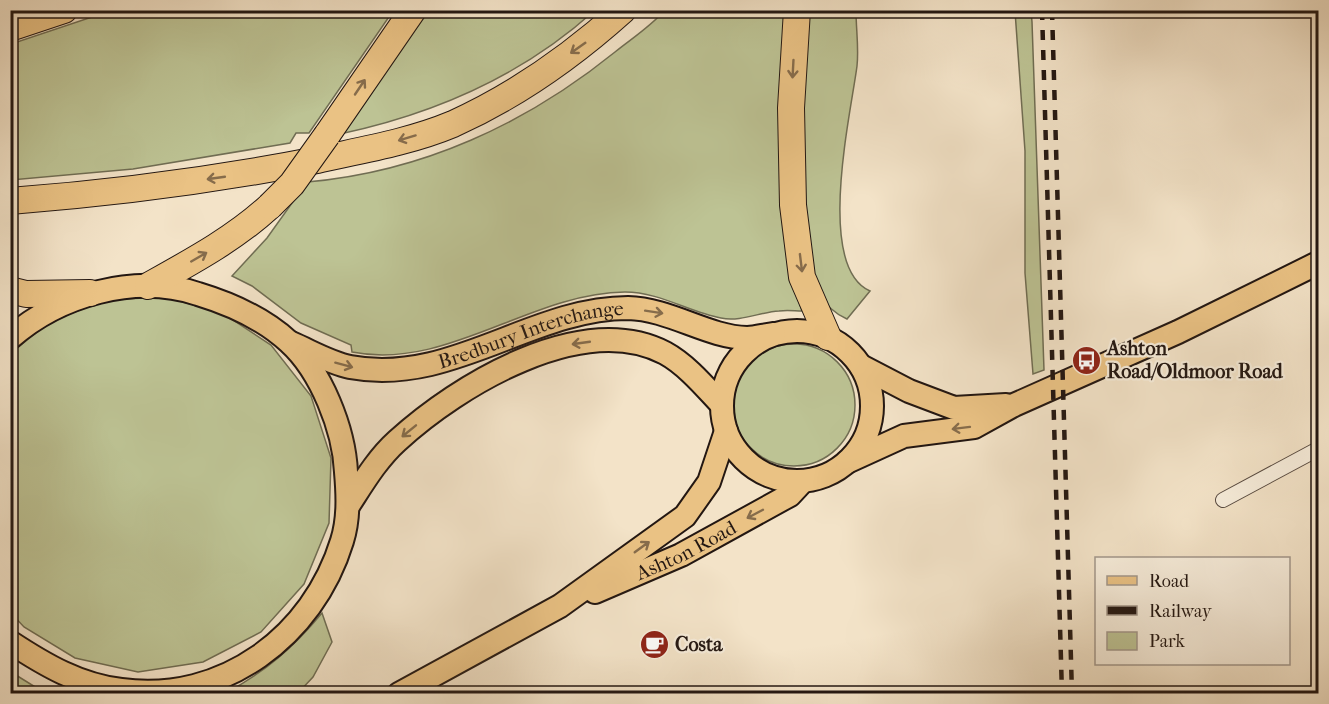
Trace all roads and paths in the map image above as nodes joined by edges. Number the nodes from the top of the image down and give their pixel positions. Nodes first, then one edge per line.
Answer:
1 (64, 10) edge
2 (412, 10) edge
3 (623, 10) edge
4 (797, 10) edge
5 (10, 28) edge
6 (10, 201) edge
7 (1318, 264) edge
8 (148, 286) junction
9 (10, 290) edge
10 (90, 293) junction
11 (774, 334) junction
12 (828, 337) junction
13 (10, 338) edge
14 (290, 342) junction
15 (861, 366) junction
16 (722, 405) junction
17 (1014, 405) junction
18 (726, 431) junction
19 (1318, 448) edge
20 (847, 462) junction
21 (803, 481) junction
22 (1223, 501) dead end
23 (348, 506) junction
24 (560, 606) junction
25 (10, 642) edge
26 (399, 693) edge

1 - 5 highway
8 -> 2 highway, bridge
3 -> 6 highway
4 -> 12 highway
7 - 17 main road
8 - 10 main road, Bredbury Interchange
8 - 14 main road, Bredbury Interchange
9 - 10 highway
10 - 13 main road, Bredbury Interchange
11 - 12 main road, Bredbury Interchange
14 -> 11 main road, Bredbury Interchange
11 - 16 main road, Bredbury Interchange
12 - 15 main road, Bredbury Interchange
14 - 23 main road, Bredbury Interchange
15 - 17 main road
15 - 20 main road, Bredbury Interchange
16 - 18 main road, Bredbury Interchange
16 -> 23 main road, Bredbury Interchange
17 -> 20 main road
18 - 21 main road, Bredbury Interchange
24 -> 18 main road, Ashton Road
19 - 22 street
20 - 21 main road, Bredbury Interchange
21 -> 24 main road, Ashton Road
23 - 25 main road, Bredbury Interchange
24 - 26 main road, Ashton Road

